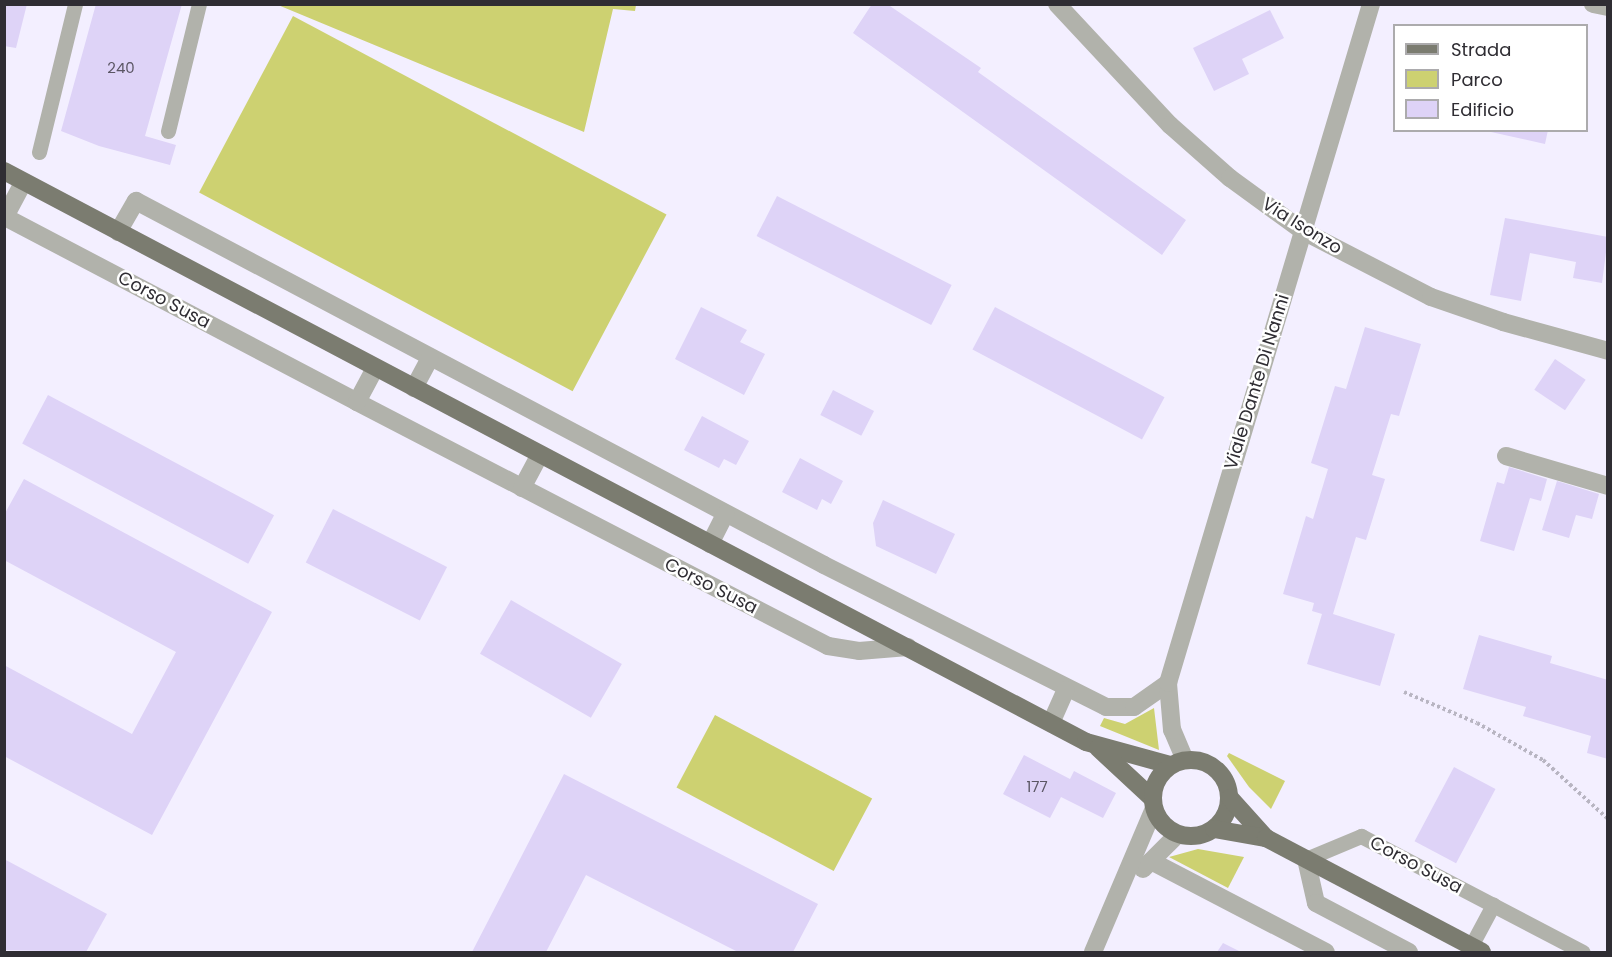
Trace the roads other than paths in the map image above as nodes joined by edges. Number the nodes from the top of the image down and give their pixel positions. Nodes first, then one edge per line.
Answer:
1 (75, 4) edge
2 (199, 4) edge
3 (1057, 4) edge
4 (1371, 4) edge
5 (1593, 4) edge
6 (1608, 7) edge
7 (168, 131) dead end
8 (39, 152) dead end
9 (4, 171) edge
10 (4, 177) edge
11 (23, 183) junction
12 (1303, 231) junction
13 (118, 232) junction
14 (1608, 351) edge
15 (430, 358) junction
16 (375, 368) junction
17 (414, 388) junction
18 (357, 402) junction
19 (540, 454) junction
20 (1506, 456) dead end
21 (1608, 486) edge
22 (522, 488) junction
23 (725, 514) junction
24 (710, 544) junction
25 (908, 647) junction
26 (1168, 683) junction
27 (1066, 690) junction
28 (1051, 723) junction
29 (1097, 747) junction
30 (1178, 763) junction
31 (1230, 798) junction
32 (1153, 803) junction
33 (1214, 829) junction
34 (1178, 834) junction
35 (1266, 838) junction
36 (1306, 859) junction
37 (1151, 861) junction
38 (1123, 889) junction
39 (1493, 905) junction
40 (1476, 949) edge
41 (1094, 952) edge
42 (1326, 952) edge
43 (1409, 952) edge
44 (1583, 952) edge

1 - 8 lane
2 - 7 lane
3 - 12 street, Via Isonzo
4 - 12 street, Viale Dante Di Nanni
5 - 6 street
9 - 11 main road, Corso Susa
10 - 11 main road, Corso Susa
11 - 13 main road, Corso Susa
11 - 18 street, Corso Susa
12 - 14 street, Via Isonzo
12 - 26 street, Viale Dante Di Nanni
13 - 15 street
13 - 16 main road, Corso Susa
15 - 17 street
15 - 23 street
16 - 17 main road, Corso Susa
16 - 18 street
17 - 19 main road, Corso Susa
18 - 22 street, Corso Susa
19 - 22 street
19 - 24 main road, Corso Susa
20 - 21 street
22 - 25 street, Corso Susa
23 - 24 street, Corso Susa
23 - 27 street
24 - 25 main road, Corso Susa
25 - 28 main road, Corso Susa
26 - 27 street
26 - 30 street, Viale Dante Di Nanni
27 - 28 street
28 - 29 main road, Corso Susa
29 - 30 main road, Corso Susa
29 - 32 main road, Corso Susa
30 - 31 main road
30 - 32 main road
31 - 33 main road
31 - 35 main road
32 - 34 main road
32 - 38 street
33 - 34 main road
33 - 35 main road
34 - 37 street
35 - 36 main road
36 - 39 lane, Corso Susa
36 - 40 main road
36 - 43 street
37 - 38 street
37 - 42 street
38 - 41 street
39 - 40 lane
39 - 44 lane, Corso Susa

